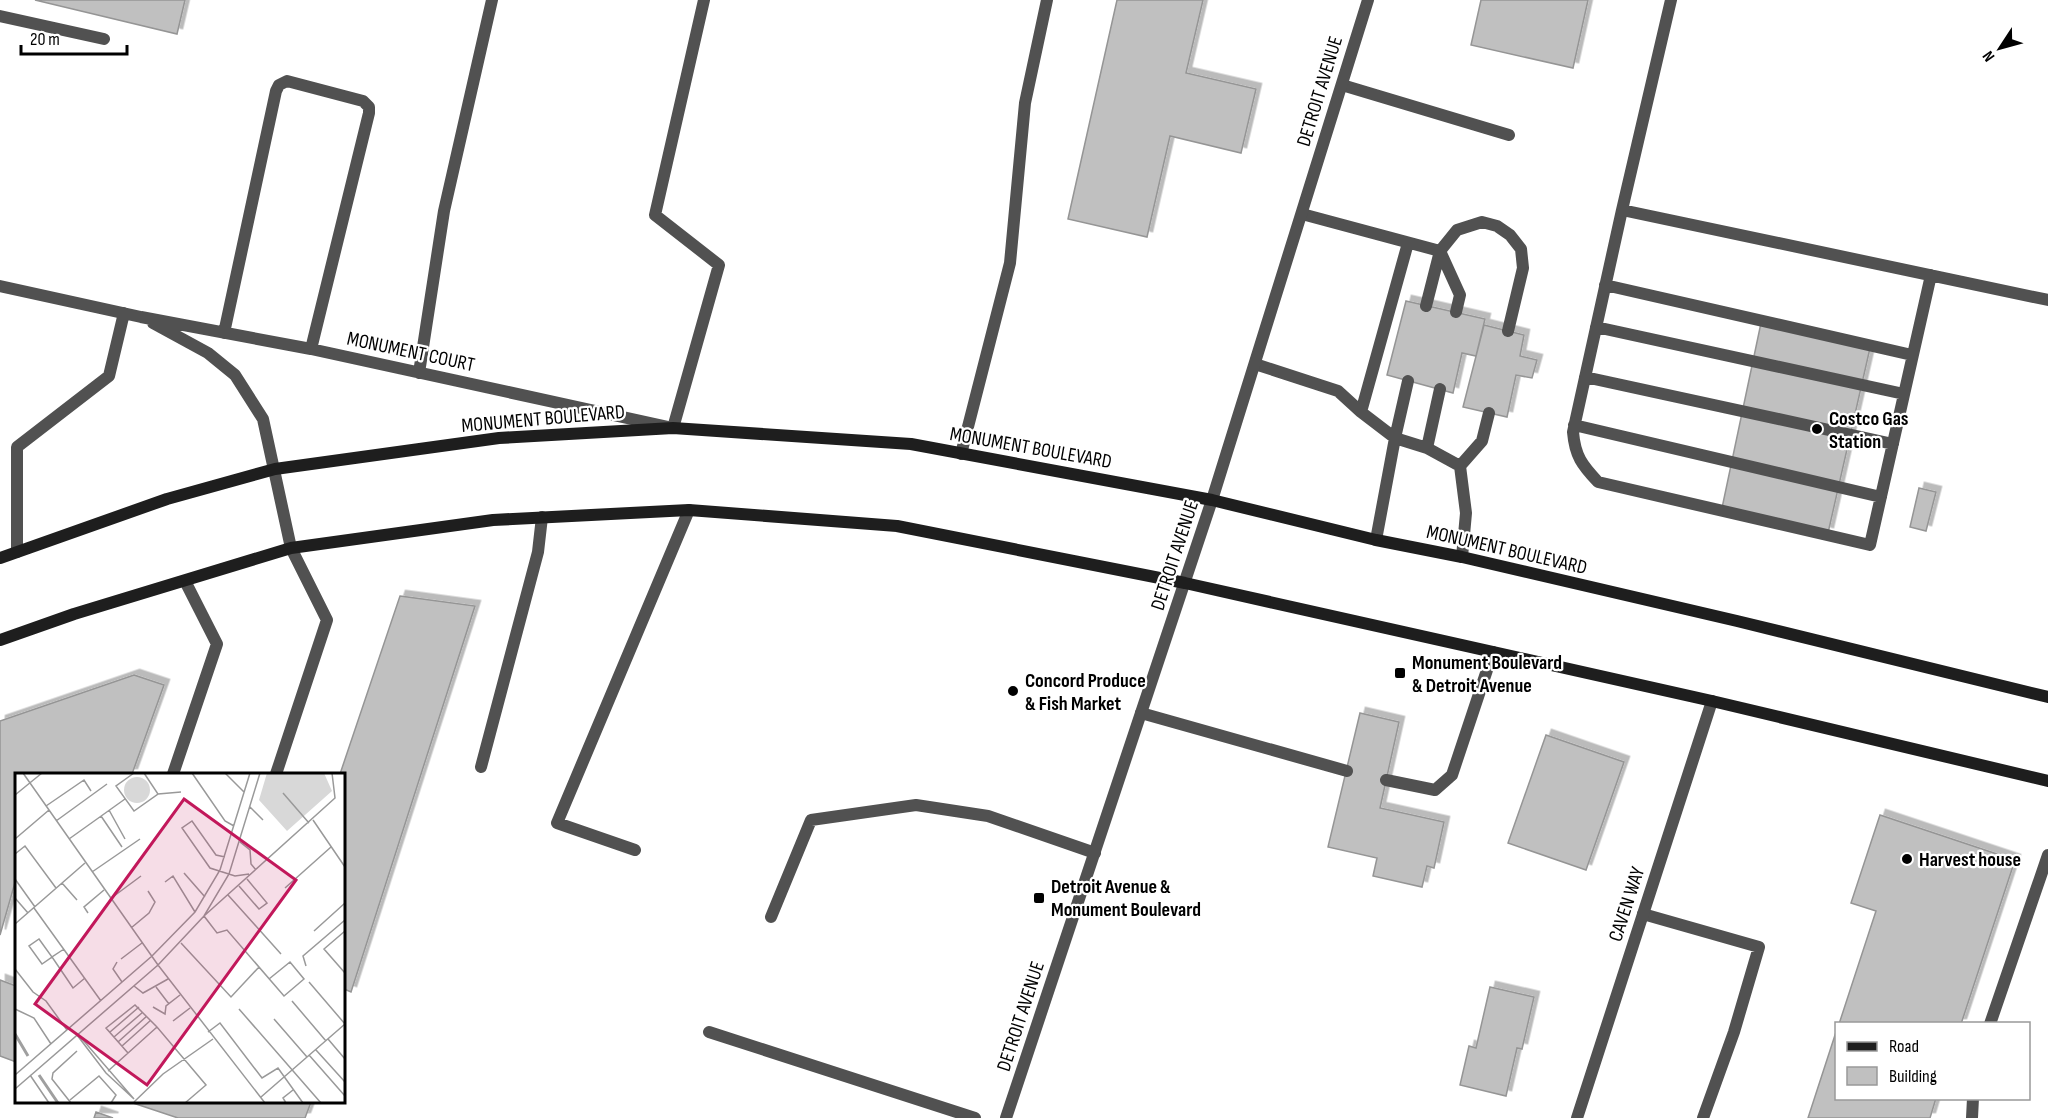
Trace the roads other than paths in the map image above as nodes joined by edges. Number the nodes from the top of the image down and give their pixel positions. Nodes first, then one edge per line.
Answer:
1 (492, 0) edge
2 (704, 0) edge
3 (1047, 0) edge
4 (1368, 0) edge
5 (1671, 0) edge
6 (0, 16) edge
7 (104, 39) dead end
8 (1341, 85) junction
9 (1509, 135) dead end
10 (1622, 210) junction
11 (1302, 214) junction
12 (1408, 243) junction
13 (1440, 251) junction
14 (1930, 275) junction
15 (1605, 285) junction
16 (0, 286) edge
17 (2048, 300) edge
18 (1426, 306) dead end
19 (1456, 312) dead end
20 (124, 313) junction
21 (141, 317) junction
22 (1596, 327) junction
23 (1508, 331) dead end
24 (224, 333) junction
25 (311, 349) junction
26 (1912, 355) junction
27 (1255, 364) junction
28 (418, 373) junction
29 (1585, 377) junction
30 (1408, 381) dead end
31 (1440, 389) dead end
32 (1904, 394) junction
33 (1361, 412) junction
34 (1489, 413) dead end
35 (1574, 425) junction
36 (673, 428) junction
37 (1395, 438) junction
38 (1893, 444) junction
39 (1427, 448) junction
40 (960, 453) junction
41 (1460, 466) junction
42 (276, 469) junction
43 (1881, 497) junction
44 (1212, 500) junction
45 (689, 510) junction
46 (542, 517) junction
47 (1376, 540) junction
48 (291, 548) junction
49 (17, 552) junction
50 (1462, 557) junction
51 (0, 558) edge
52 (185, 581) junction
53 (1185, 583) junction
54 (0, 640) edge
55 (1493, 652) junction
56 (2048, 698) edge
57 (1712, 701) junction
58 (1141, 713) junction
59 (481, 767) dead end
60 (1347, 771) dead end
61 (173, 773) edge
62 (276, 773) edge
63 (1386, 780) dead end
64 (2048, 781) edge
65 (634, 850) dead end
66 (1095, 853) junction
67 (2048, 855) edge
68 (1643, 914) junction
69 (771, 917) dead end
70 (1990, 1022) edge
71 (709, 1032) dead end
72 (1973, 1100) edge
73 (975, 1118) edge
74 (1006, 1118) edge
75 (1576, 1118) edge
76 (1703, 1118) edge
77 (1972, 1118) edge

1 - 28 street
2 - 36 street
3 - 40 street
4 - 8 street, DETROIT AVENUE
5 - 10 street
6 - 7 street
8 - 9 street
8 - 11 street, DETROIT AVENUE
10 - 14 street
10 - 15 street
11 - 12 street
11 - 27 street, DETROIT AVENUE
12 - 13 street
12 - 33 street
13 - 18 street
13 - 19 street
13 - 23 street
14 - 17 street
14 - 26 street
15 - 22 street
15 - 26 street
16 - 20 street, MONUMENT COURT
20 - 21 street, MONUMENT COURT
20 - 49 street
21 - 24 street, MONUMENT COURT
21 - 42 street, MONUMENT COURT
22 - 29 street
22 - 32 street
24 - 25 street, MONUMENT COURT
24 - 25 street
25 - 28 street, MONUMENT COURT
26 - 32 street
27 - 33 street
27 - 44 street, DETROIT AVENUE
28 - 36 street, MONUMENT COURT
29 - 35 street
29 - 38 street
30 - 37 street
31 - 39 street
32 - 38 street
33 - 37 street
34 - 41 street
35 - 43 street
35 - 43 street
36 - 40 main road, MONUMENT BOULEVARD
36 - 42 main road, MONUMENT BOULEVARD
37 - 39 street
37 - 47 street
38 - 43 street
39 - 41 street
40 - 44 main road, MONUMENT BOULEVARD
41 - 50 street
42 - 48 street, MONUMENT COURT
42 - 49 main road, MONUMENT BOULEVARD
44 - 47 main road, MONUMENT BOULEVARD
44 - 53 street, DETROIT AVENUE
45 - 46 main road
45 - 53 main road
45 - 65 street
46 - 48 main road
46 - 59 street
47 - 50 main road, MONUMENT BOULEVARD
48 - 52 main road
48 - 62 street, MONUMENT COURT
49 - 51 main road, MONUMENT BOULEVARD
50 - 56 main road, MONUMENT BOULEVARD
52 - 54 main road
52 - 61 street
53 - 55 main road
53 - 58 street, DETROIT AVENUE
55 - 57 main road
55 - 63 street
57 - 64 main road
57 - 68 street, CAVEN WAY
58 - 60 street
58 - 66 street, DETROIT AVENUE
66 - 69 street
66 - 74 street, DETROIT AVENUE
67 - 70 street
68 - 75 street, CAVEN WAY
68 - 76 street
71 - 73 street
72 - 77 street

